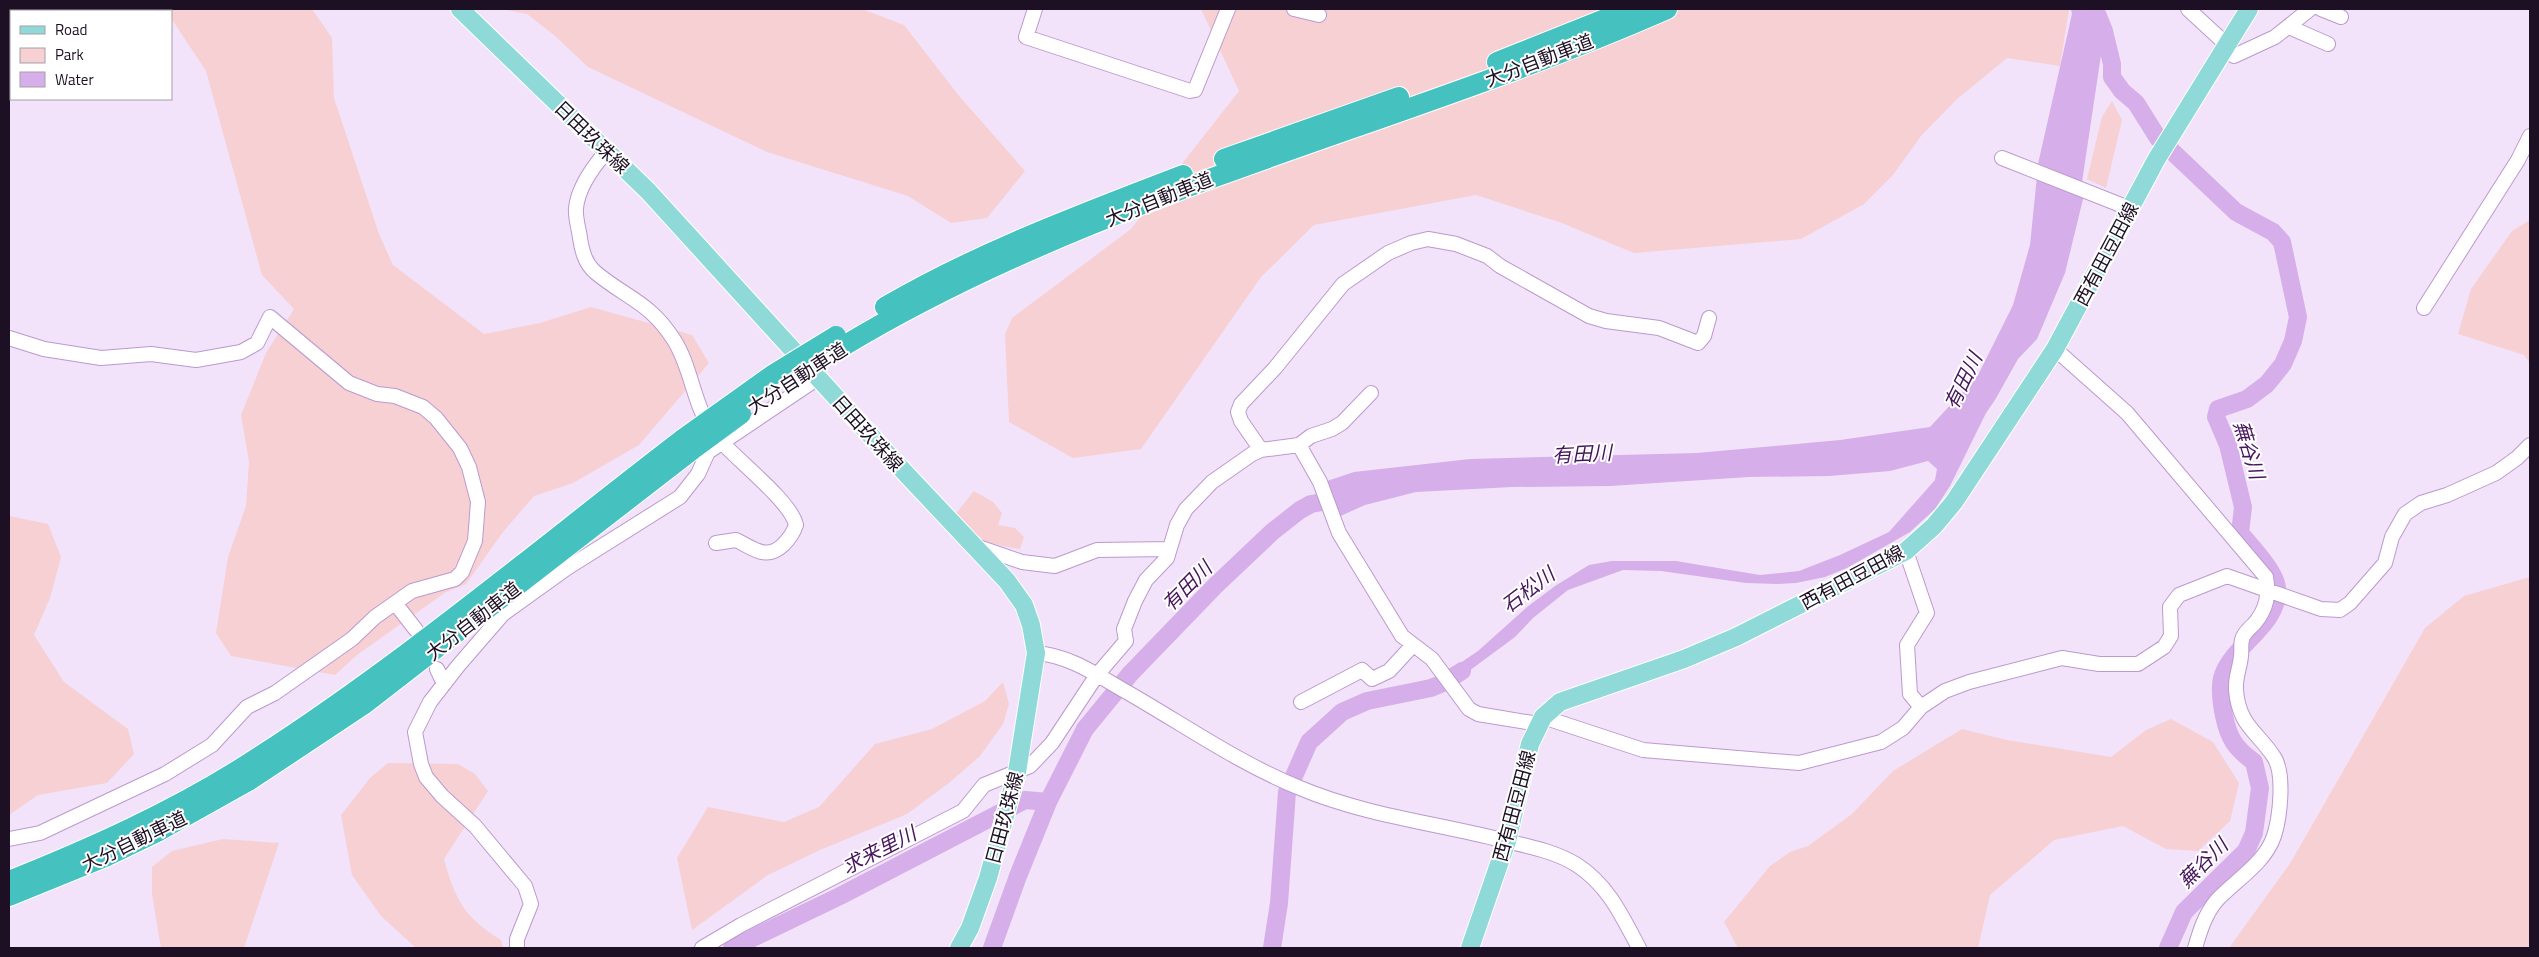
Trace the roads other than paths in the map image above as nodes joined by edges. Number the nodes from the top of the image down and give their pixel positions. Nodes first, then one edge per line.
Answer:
1 (460, 9) edge
2 (1035, 9) edge
3 (1228, 9) edge
4 (1294, 9) edge
5 (1630, 9) edge
6 (1667, 9) edge
7 (2188, 9) edge
8 (2249, 9) edge
9 (2310, 9) edge
10 (2321, 9) edge
11 (1319, 15) dead end
12 (2341, 17) dead end
13 (2289, 27) junction
14 (2328, 44) dead end
15 (2226, 47) junction
16 (2530, 136) edge
17 (606, 152) junction
18 (2002, 158) dead end
19 (2131, 209) junction
20 (2424, 308) dead end
21 (1709, 318) dead end
22 (9, 338) edge
23 (839, 342) junction
24 (2055, 348) junction
25 (818, 378) junction
26 (1371, 392) dead end
27 (722, 442) junction
28 (687, 444) junction
29 (1299, 445) junction
30 (2530, 445) edge
31 (1261, 450) junction
32 (716, 543) dead end
33 (973, 545) junction
34 (1169, 549) junction
35 (1906, 551) junction
36 (2273, 591) junction
37 (395, 603) junction
38 (416, 630) dead end
39 (1413, 645) junction
40 (1036, 653) junction
41 (437, 668) dead end
42 (1097, 675) junction
43 (444, 684) junction
44 (1302, 702) dead end
45 (1921, 707) junction
46 (1540, 720) junction
47 (1017, 772) junction
48 (9, 839) edge
49 (1507, 841) junction
50 (9, 880) edge
51 (9, 896) edge
52 (517, 948) edge
53 (702, 948) edge
54 (959, 948) edge
55 (1470, 948) edge
56 (1639, 948) edge
57 (2195, 948) edge

1 - 17 main road, 日田玖珠線
2 - 3 street
4 - 11 street
5 - 23 highway, 大分自動車道
6 - 23 highway, 大分自動車道
7 - 15 street
8 - 15 main road, 西有田豆田線
9 - 13 street
10 - 12 street
13 - 14 street
13 - 15 street
15 - 19 main road, 西有田豆田線
16 - 20 street
17 - 25 main road, 日田玖珠線
17 - 27 street
18 - 19 street
19 - 24 main road, 西有田豆田線
21 - 31 street
22 - 37 street
23 - 28 highway, 大分自動車道, bridge
24 - 35 main road, 西有田豆田線
24 - 36 street
25 - 27 street
25 - 33 main road, 日田玖珠線
26 - 29 street
27 - 32 street
27 - 43 street
28 - 50 highway, 大分自動車道
28 - 51 highway, 大分自動車道
29 - 31 street
29 - 39 street
30 - 36 street
31 - 34 street
33 - 34 street
33 - 40 main road, 日田玖珠線
34 - 42 street
35 - 45 street
35 - 46 main road, 西有田豆田線
36 - 45 street
36 - 57 street
37 - 38 street
37 - 48 street
39 - 44 street
39 - 46 street
40 - 42 street
40 - 47 main road, 日田玖珠線
41 - 43 street
42 - 47 street
42 - 49 street
43 - 52 street
45 - 46 street
46 - 49 main road, 西有田豆田線
47 - 53 street
47 - 54 main road, 日田玖珠線
49 - 55 main road, 西有田豆田線
49 - 56 street

